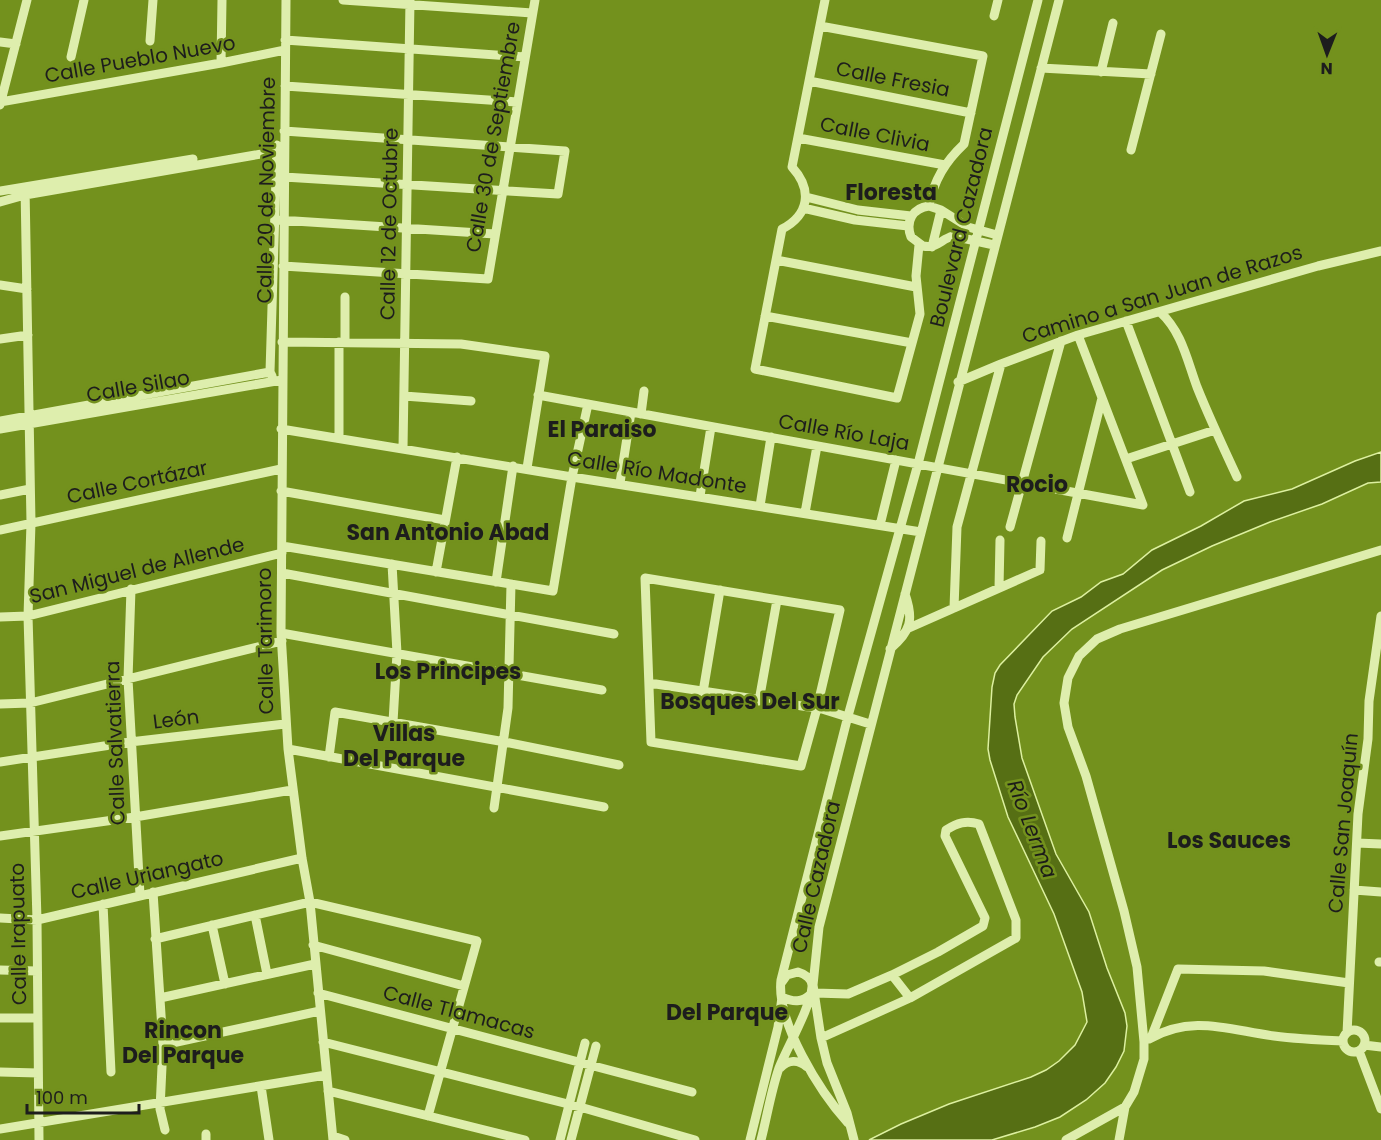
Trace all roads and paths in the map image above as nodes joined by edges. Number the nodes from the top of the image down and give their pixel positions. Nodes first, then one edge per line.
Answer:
1 (27, 0) edge
2 (84, 0) edge
3 (153, 0) edge
4 (222, 0) edge
5 (286, 0) edge
6 (343, 0) edge
7 (535, 0) edge
8 (825, 0) edge
9 (998, 0) edge
10 (1038, 0) edge
11 (1059, 0) edge
12 (410, 2) edge
13 (532, 13) junction
14 (994, 16) dead end
15 (1113, 23) dead end
16 (820, 26) junction
17 (1161, 34) dead end
18 (150, 41) dead end
19 (0, 42) edge
20 (16, 44) junction
21 (285, 45) junction
22 (410, 49) junction
23 (71, 57) dead end
24 (525, 57) junction
25 (221, 63) junction
26 (1041, 68) junction
27 (1101, 72) junction
28 (1151, 74) junction
29 (809, 81) junction
30 (285, 86) junction
31 (409, 94) junction
32 (518, 102) junction
33 (0, 103) edge
34 (971, 112) junction
35 (284, 130) junction
36 (798, 138) junction
37 (408, 140) junction
38 (510, 147) junction
39 (280, 148) junction
40 (1131, 150) dead end
41 (945, 165) junction
42 (284, 177) junction
43 (408, 184) junction
44 (0, 191) edge
45 (25, 191) junction
46 (503, 191) junction
47 (806, 197) junction
48 (0, 202) edge
49 (929, 206) junction
50 (803, 208) junction
51 (942, 210) junction
52 (911, 216) junction
53 (279, 220) junction
54 (908, 226) junction
55 (407, 229) junction
56 (979, 230) junction
57 (495, 234) junction
58 (997, 235) junction
59 (976, 240) junction
60 (919, 245) junction
61 (994, 245) junction
62 (932, 247) junction
63 (1381, 251) edge
64 (776, 260) junction
65 (283, 266) junction
66 (406, 274) junction
67 (0, 285) edge
68 (916, 287) junction
69 (27, 288) junction
70 (345, 297) dead end
71 (1160, 312) junction
72 (765, 316) junction
73 (1126, 321) junction
74 (28, 335) junction
75 (1078, 335) junction
76 (0, 339) edge
77 (1061, 341) junction
78 (282, 342) junction
79 (342, 342) junction
80 (405, 343) junction
81 (912, 343) junction
82 (1001, 364) junction
83 (270, 372) junction
84 (282, 380) junction
85 (958, 382) junction
86 (644, 391) dead end
87 (538, 395) junction
88 (404, 396) junction
89 (1102, 398) junction
90 (471, 400) dead end
91 (588, 404) junction
92 (636, 413) junction
93 (29, 418) junction
94 (0, 421) edge
95 (711, 427) junction
96 (0, 429) edge
97 (281, 429) junction
98 (1215, 430) junction
99 (771, 437) junction
100 (339, 438) junction
101 (1172, 444) junction
102 (816, 446) junction
103 (403, 449) junction
104 (457, 457) junction
105 (1126, 459) junction
106 (896, 460) junction
107 (918, 464) junction
108 (513, 466) junction
109 (938, 467) junction
110 (527, 468) junction
111 (281, 469) junction
112 (971, 474) junction
113 (572, 477) junction
114 (1237, 477) dead end
115 (620, 483) junction
116 (1022, 483) junction
117 (30, 489) junction
118 (281, 491) junction
119 (1190, 492) dead end
120 (1078, 493) junction
121 (0, 495) edge
122 (700, 496) junction
123 (760, 506) junction
124 (805, 513) junction
125 (445, 520) junction
126 (31, 523) junction
127 (880, 525) junction
128 (1010, 527) dead end
129 (901, 528) junction
130 (0, 530) edge
131 (921, 532) junction
132 (1067, 538) dead end
133 (1000, 540) dead end
134 (1041, 541) dead end
135 (282, 549) junction
136 (1381, 550) edge
137 (392, 564) junction
138 (436, 572) junction
139 (282, 573) junction
140 (496, 582) junction
141 (511, 584) junction
142 (999, 588) junction
143 (131, 589) junction
144 (720, 590) junction
145 (905, 593) junction
146 (395, 594) junction
147 (777, 600) junction
148 (954, 608) junction
149 (512, 615) junction
150 (28, 616) junction
151 (1381, 616) edge
152 (0, 617) edge
153 (909, 628) junction
154 (614, 634) dead end
155 (281, 637) junction
156 (890, 649) junction
157 (397, 653) junction
158 (510, 674) junction
159 (128, 679) junction
160 (649, 683) junction
161 (602, 690) dead end
162 (703, 692) junction
163 (759, 701) junction
164 (30, 703) junction
165 (0, 704) edge
166 (814, 710) junction
167 (848, 719) junction
168 (393, 722) junction
169 (285, 724) junction
170 (870, 727) junction
171 (130, 742) junction
172 (505, 742) junction
173 (288, 749) junction
174 (328, 757) junction
175 (32, 758) junction
176 (0, 762) edge
177 (619, 765) dead end
178 (498, 788) junction
179 (292, 790) junction
180 (604, 807) dead end
181 (494, 808) dead end
182 (135, 817) junction
183 (35, 831) junction
184 (0, 836) edge
185 (1357, 843) junction
186 (1381, 844) edge
187 (302, 858) junction
188 (1354, 890) junction
189 (153, 892) junction
190 (1381, 892) edge
191 (140, 895) junction
192 (310, 902) junction
193 (103, 904) junction
194 (255, 915) junction
195 (0, 918) edge
196 (37, 920) junction
197 (212, 925) junction
198 (155, 939) junction
199 (313, 945) junction
200 (315, 964) junction
201 (0, 970) edge
202 (37, 971) junction
203 (267, 974) junction
204 (892, 975) junction
205 (1349, 982) junction
206 (225, 984) junction
207 (781, 984) junction
208 (464, 986) junction
209 (813, 990) junction
210 (318, 993) junction
211 (782, 997) junction
212 (160, 998) junction
213 (910, 998) junction
214 (320, 1011) junction
215 (0, 1018) edge
216 (38, 1018) junction
217 (452, 1028) junction
218 (793, 1035) junction
219 (1345, 1037) junction
220 (821, 1038) junction
221 (1148, 1040) junction
222 (323, 1042) junction
223 (585, 1043) dead end
224 (163, 1045) junction
225 (596, 1046) dead end
226 (1381, 1047) edge
227 (1362, 1048) junction
228 (580, 1062) junction
229 (591, 1065) junction
230 (808, 1068) junction
231 (778, 1070) junction
232 (0, 1072) edge
233 (38, 1072) junction
234 (111, 1072) dead end
235 (440, 1072) junction
236 (326, 1075) junction
237 (261, 1086) junction
238 (328, 1090) junction
239 (692, 1092) dead end
240 (160, 1103) junction
241 (569, 1104) junction
242 (580, 1107) junction
243 (1125, 1107) junction
244 (1381, 1109) edge
245 (428, 1116) junction
246 (39, 1124) junction
247 (849, 1124) junction
248 (0, 1129) edge
249 (165, 1130) dead end
250 (853, 1137) edge
251 (333, 1138) edge
252 (39, 1140) edge
253 (269, 1140) edge
254 (345, 1140) edge
255 (525, 1140) edge
256 (560, 1140) edge
257 (571, 1140) edge
258 (695, 1140) edge
259 (750, 1140) edge
260 (761, 1140) edge
261 (1066, 1140) edge
262 (1119, 1140) edge

1 - 20 street
2 - 23 street
3 - 18 street
4 - 25 street
5 - 21 street, Calle 20 de Noviembre
6 - 12 street
7 - 13 street, Calle 30 de Septiembre
8 - 16 street
9 - 14 street
10 - 56 street, Boulevard Cazadora
11 - 26 street, Boulevard Cazadora
12 - 13 street
12 - 22 street, Calle 12 de Octubre
13 - 24 street, Calle 30 de Septiembre
15 - 27 street
16 - 29 street
16 - 34 street
17 - 28 street
19 - 20 street
20 - 33 street
21 - 22 street, Calle Pueblo Nuevo
21 - 25 street, Calle Pueblo Nuevo
21 - 30 street, Calle 20 de Noviembre
22 - 24 street, Calle Pueblo Nuevo
22 - 31 street, Calle 12 de Octubre
24 - 32 street, Calle 30 de Septiembre
25 - 33 street, Calle Pueblo Nuevo
26 - 27 street
26 - 58 street, Boulevard Cazadora
27 - 28 street
28 - 40 street
29 - 34 street, Calle Fresia
29 - 36 street
30 - 31 street
30 - 35 street, Calle 20 de Noviembre
31 - 32 street
31 - 37 street, Calle 12 de Octubre
32 - 38 street, Calle 30 de Septiembre
34 - 41 street
35 - 37 street
35 - 39 street, Calle 20 de Noviembre
36 - 41 street, Calle Clivia
36 - 47 street
37 - 38 street
37 - 43 street, Calle 12 de Octubre
38 - 46 street, Calle 30 de Septiembre
38 - 46 street
39 - 42 street, Calle 20 de Noviembre
39 - 45 street
39 - 53 street
41 - 49 street
42 - 43 street
42 - 53 street, Calle 20 de Noviembre
43 - 46 street
43 - 55 street, Calle 12 de Octubre
44 - 45 street
45 - 48 street
45 - 69 street, Calle Irapuato
46 - 57 street, Calle 30 de Septiembre
47 - 50 street
47 - 52 street
49 - 51 street
49 - 52 street
50 - 54 street
50 - 64 street
51 - 56 street
51 - 62 street
52 - 54 street
53 - 55 street
53 - 65 street, Calle 20 de Noviembre
53 - 83 street
54 - 60 street
55 - 57 street
55 - 66 street, Calle 12 de Octubre
56 - 58 street
56 - 59 street, Boulevard Cazadora
57 - 66 street, Calle 30 de Septiembre
58 - 61 street, Boulevard Cazadora
59 - 61 street
59 - 62 street
59 - 107 street, Boulevard Cazadora
60 - 62 street
60 - 68 street
61 - 85 street, Boulevard Cazadora
63 - 71 street, Camino a San Juan de Razos
64 - 68 street
64 - 72 street
65 - 66 street
65 - 78 street, Calle 20 de Noviembre
66 - 80 street, Calle 12 de Octubre
67 - 69 street
68 - 81 street
69 - 74 street, Calle Irapuato
70 - 79 street
71 - 73 street, Camino a San Juan de Razos
71 - 98 street
72 - 81 street
72 - 81 street
73 - 75 street, Camino a San Juan de Razos
73 - 101 street
74 - 76 street
74 - 93 street, Calle Irapuato
75 - 77 street, Camino a San Juan de Razos
75 - 89 street
77 - 82 street, Camino a San Juan de Razos
77 - 116 street
78 - 79 street
78 - 84 street, Calle 20 de Noviembre
79 - 80 street
79 - 100 street
80 - 87 street
80 - 88 street, Calle 12 de Octubre
82 - 85 street, Camino a San Juan de Razos
82 - 112 street
83 - 84 street
83 - 93 street, Calle Silao
84 - 93 street, Calle Silao
84 - 97 street, Calle Tarimoro
85 - 109 street, Calle Cazadora
86 - 92 street
87 - 91 street, Calle Río Laja
87 - 110 street
88 - 90 street
88 - 103 street, Calle 12 de Octubre
89 - 105 street
89 - 120 street
91 - 92 street, Calle Río Laja
91 - 113 street
92 - 95 street, Calle Río Laja
92 - 115 street
93 - 94 street, Calle Silao
93 - 96 street, Calle Silao
93 - 117 street, Calle Irapuato
95 - 99 street, Calle Río Laja
95 - 122 street
97 - 100 street, Calle Río Madonte
97 - 111 street, Calle Tarimoro
98 - 101 street
98 - 114 street
99 - 102 street, Calle Río Laja
99 - 123 street
100 - 103 street, Calle Río Madonte
101 - 105 street
101 - 119 street
102 - 106 street, Calle Río Laja
102 - 124 street
103 - 104 street, Calle Río Madonte
104 - 108 street, Calle Río Madonte
104 - 125 street
105 - 120 street, Calle Río Laja
106 - 107 street, Calle Río Laja
106 - 127 street
107 - 109 street, Calle Río Laja
107 - 129 street, Calle Cazadora
108 - 110 street, Calle Río Madonte
108 - 140 street
109 - 112 street, Calle Río Laja
109 - 131 street, Calle Cazadora
110 - 113 street, Calle Río Madonte
111 - 118 street, Calle Tarimoro
111 - 126 street, Calle Cortázar
112 - 116 street, Calle Río Laja
112 - 148 street
113 - 115 street, Calle Río Madonte
113 - 141 street
115 - 122 street, Calle Río Madonte
116 - 120 street, Calle Río Laja
116 - 128 street
117 - 121 street
117 - 126 street, Calle Irapuato
118 - 125 street
118 - 135 street, Calle Tarimoro
120 - 132 street
122 - 123 street, Calle Río Madonte
123 - 124 street, Calle Río Madonte
124 - 127 street, Calle Río Madonte
125 - 138 street
126 - 130 street, Calle Cortázar
126 - 150 street, Calle Irapuato
127 - 129 street, Calle Río Madonte
129 - 131 street, Calle Río Madonte
129 - 167 street, Calle Cazadora
131 - 145 street, Calle Cazadora
133 - 142 street
134 - 142 street
135 - 137 street
135 - 139 street, Calle Tarimoro
135 - 143 street, San Miguel de Allende
136 - 221 street
137 - 138 street
137 - 146 street
138 - 140 street
139 - 146 street
139 - 155 street, Calle Tarimoro
140 - 141 street
141 - 149 street
142 - 148 street
143 - 150 street, San Miguel de Allende
143 - 159 street, Calle Salvatierra
144 - 147 street
144 - 160 street
144 - 162 street
145 - 153 street
145 - 156 street, Calle Cazadora
146 - 149 street
146 - 157 street
147 - 163 street
147 - 166 street
148 - 153 street
149 - 154 street
149 - 158 street
150 - 152 street, San Miguel de Allende
150 - 164 street, Calle Irapuato
151 - 185 street, Calle San Joaquín
153 - 156 street
155 - 157 street
155 - 159 street
155 - 169 street, Calle Tarimoro
156 - 170 street, Calle Cazadora
157 - 158 street
157 - 168 street
158 - 161 street
158 - 172 street
159 - 164 street
159 - 171 street, Calle Salvatierra
160 - 162 street
160 - 166 street
162 - 163 street
163 - 166 street
164 - 165 street
164 - 175 street, Calle Irapuato
166 - 167 street
167 - 170 street
167 - 207 street, Calle Cazadora
168 - 172 street
168 - 174 street
169 - 171 street, León
169 - 173 street, Calle Tarimoro
170 - 209 street, Calle Cazadora
171 - 175 street, León
171 - 182 street, Calle Salvatierra
172 - 177 street
172 - 178 street
173 - 174 street
173 - 179 street, Calle Tarimoro
174 - 178 street
175 - 176 street, León
175 - 183 street, Calle Irapuato
178 - 180 street
178 - 181 street
179 - 182 street
179 - 187 street, Calle Tarimoro
182 - 183 street
182 - 191 street, Calle Salvatierra
183 - 184 street
183 - 196 street, Calle Irapuato
185 - 186 street
185 - 188 street, Calle San Joaquín
187 - 189 street, Calle Uriangato
187 - 192 street, Calle Tarimoro
188 - 190 street
188 - 205 street, Calle San Joaquín
189 - 191 street, Calle Uriangato
189 - 198 street
191 - 193 street, Calle Uriangato
192 - 194 street
192 - 199 street, Calle Tarimoro
192 - 208 street
193 - 196 street, Calle Uriangato
193 - 234 street
194 - 197 street
194 - 203 street
195 - 196 street, Calle Uriangato
196 - 202 street, Calle Irapuato
197 - 198 street
197 - 206 street
198 - 212 street
199 - 200 street, Calle Tarimoro
199 - 208 street
200 - 203 street
200 - 210 street, Calle Tarimoro
201 - 202 street
202 - 216 street, Calle Irapuato
203 - 206 street
204 - 209 street
204 - 213 street
204 - 213 street
205 - 219 street, Calle San Joaquín
205 - 221 street
206 - 212 street
207 - 209 street
207 - 211 street, Calle Cazadora
208 - 217 street
209 - 211 street
209 - 218 street
209 - 220 street, Calle Cazadora
210 - 214 street, Calle Tarimoro
210 - 217 street, Calle Tlamacas
211 - 218 street, Calle Cazadora
211 - 259 street
212 - 224 street
213 - 220 street
214 - 222 street, Calle Tarimoro
214 - 224 street
215 - 216 street
216 - 233 street, Calle Irapuato
217 - 228 street, Calle Tlamacas
217 - 235 street
218 - 230 street, Calle Cazadora
218 - 231 street
219 - 221 street
219 - 227 street
219 - 227 street
220 - 247 street, Calle Cazadora
221 - 243 street
222 - 235 street
222 - 236 street, Calle Tarimoro
223 - 228 street
224 - 240 street
225 - 229 street
226 - 227 street
227 - 244 street
228 - 229 street, Calle Tlamacas
228 - 241 street
229 - 239 street, Calle Tlamacas
229 - 242 street
230 - 231 street
230 - 247 street, Calle Cazadora
231 - 260 street
232 - 233 street
233 - 246 street, Calle Irapuato
235 - 241 street
235 - 245 street
236 - 237 street
236 - 238 street, Calle Tarimoro
237 - 240 street
237 - 253 street
238 - 245 street
238 - 251 street, Calle Tarimoro
240 - 246 street
240 - 249 street
241 - 242 street
241 - 256 street
242 - 257 street
242 - 258 street
243 - 261 street
243 - 262 street
245 - 255 street
246 - 248 street
246 - 252 street, Calle Irapuato
247 - 250 street
251 - 254 street

